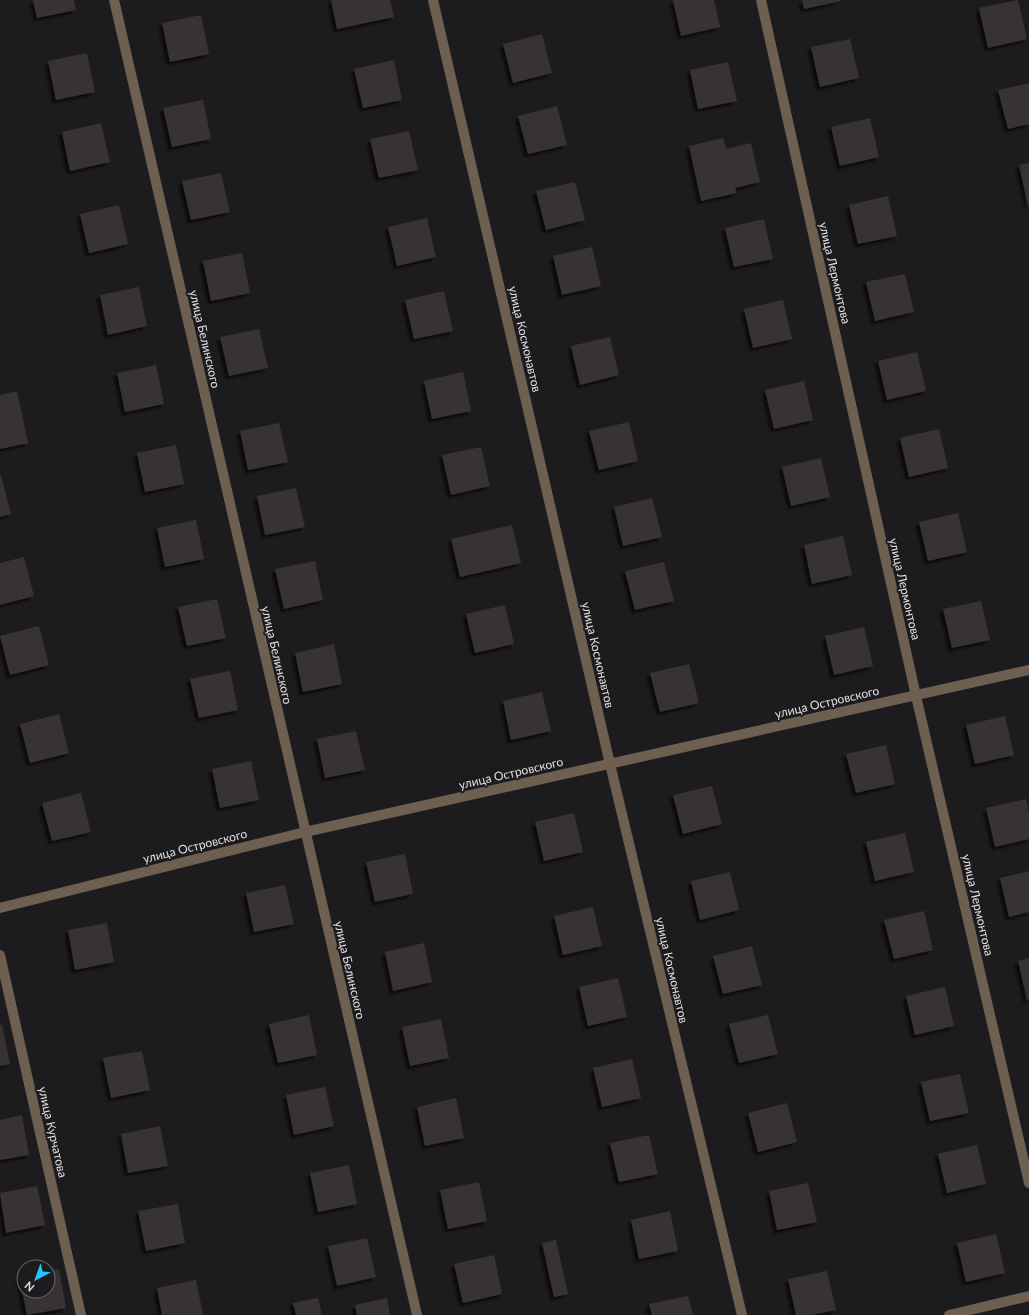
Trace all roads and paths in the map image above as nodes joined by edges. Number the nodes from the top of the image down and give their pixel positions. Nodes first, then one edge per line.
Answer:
1 (114, 0) edge
2 (433, 0) edge
3 (761, 0) edge
4 (1029, 670) edge
5 (916, 696) junction
6 (610, 764) junction
7 (305, 832) junction
8 (0, 908) edge
9 (0, 955) edge
10 (1029, 1183) edge
11 (1029, 1296) edge
12 (82, 1315) edge
13 (417, 1315) edge
14 (742, 1315) edge
15 (949, 1315) edge

1 - 7 street, улица Белинского
2 - 6 street, улица Космонавтов
3 - 5 street, улица Лермонтова
4 - 5 street, улица Островского
5 - 6 street, улица Островского
5 - 10 street, улица Лермонтова
6 - 7 street, улица Островского
6 - 14 street, улица Космонавтов
7 - 8 street, улица Островского
7 - 13 street, улица Белинского
9 - 12 street, улица Курчатова
11 - 15 street

